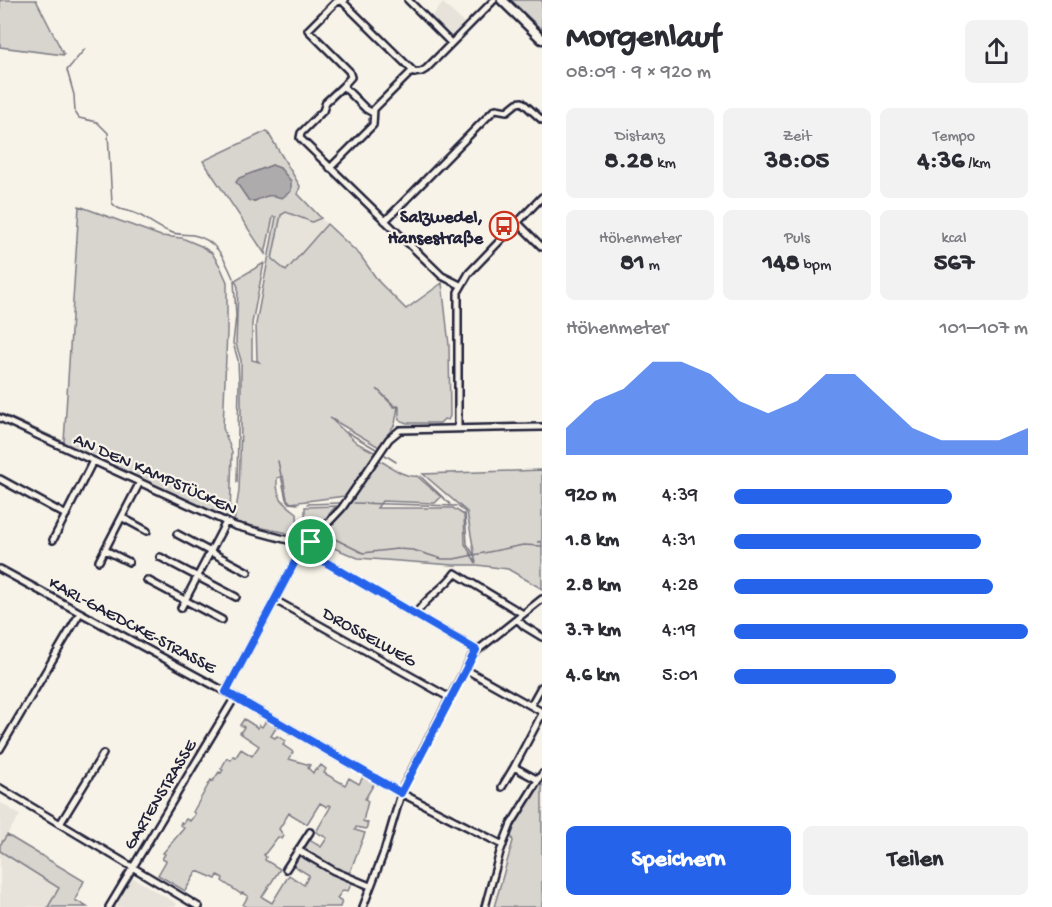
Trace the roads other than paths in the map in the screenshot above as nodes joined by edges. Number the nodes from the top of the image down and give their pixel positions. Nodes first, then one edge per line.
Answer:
1 (408, 0) edge
2 (494, 0) edge
3 (502, 0) edge
4 (344, 1) edge
5 (542, 39) edge
6 (451, 43) junction
7 (415, 73) junction
8 (343, 86) junction
9 (373, 113) junction
10 (542, 120) edge
11 (330, 168) junction
12 (542, 197) edge
13 (385, 221) junction
14 (517, 222) junction
15 (542, 247) edge
16 (460, 285) junction
17 (0, 418) edge
18 (542, 427) edge
19 (458, 428) junction
20 (93, 461) junction
21 (0, 479) edge
22 (140, 482) junction
23 (66, 515) junction
24 (123, 518) junction
25 (226, 522) junction
26 (147, 531) dead end
27 (177, 534) dead end
28 (53, 540) dead end
29 (311, 542) junction
30 (303, 547) junction
31 (105, 550) junction
32 (311, 551) junction
33 (211, 553) junction
34 (160, 557) dead end
35 (99, 561) dead end
36 (129, 562) dead end
37 (0, 569) edge
38 (248, 572) dead end
39 (198, 578) junction
40 (147, 580) dead end
41 (236, 597) dead end
42 (542, 599) edge
43 (186, 600) junction
44 (275, 600) junction
45 (181, 608) dead end
46 (80, 613) junction
47 (417, 614) junction
48 (523, 614) junction
49 (517, 619) junction
50 (222, 620) dead end
51 (542, 637) edge
52 (476, 650) junction
53 (465, 669) junction
54 (541, 687) edge
55 (226, 692) junction
56 (235, 697) junction
57 (450, 698) junction
58 (531, 705) junction
59 (542, 713) edge
60 (0, 749) edge
61 (103, 754) dead end
62 (513, 766) junction
63 (542, 774) edge
64 (538, 780) junction
65 (502, 787) dead end
66 (0, 788) edge
67 (401, 793) junction
68 (60, 824) junction
69 (310, 832) dead end
70 (503, 845) junction
71 (298, 850) junction
72 (133, 867) junction
73 (286, 869) dead end
74 (370, 886) junction
75 (109, 907) edge
76 (200, 907) edge
77 (363, 907) edge
78 (485, 907) edge

1 - 6 street
2 - 6 street
3 - 5 main road
4 - 7 street
4 - 8 street
6 - 7 street
7 - 9 street
8 - 9 street
8 - 11 street
9 - 11 street
10 - 13 street
11 - 13 street
12 - 14 street
13 - 16 street
14 - 15 street
14 - 16 street
16 - 19 street
17 - 20 street, AN DEN KAMPSTÜCKEN
18 - 19 street
19 - 29 street
20 - 22 street, AN DEN KAMPSTÜCKEN
20 - 23 street
21 - 23 street
22 - 24 street
22 - 25 street, AN DEN KAMPSTÜCKEN
23 - 28 street
24 - 26 street
24 - 31 street
25 - 30 street, AN DEN KAMPSTÜCKEN
25 - 33 street
27 - 33 street
29 - 30 street, AN DEN KAMPSTÜCKEN
29 - 32 street
30 - 32 street, AN DEN KAMPSTÜCKEN
30 - 44 street
31 - 35 street
31 - 36 street
32 - 47 street
33 - 38 street
33 - 39 street
34 - 39 street
37 - 46 street, KARL-GAEDCKE-STRASSE
39 - 41 street
39 - 43 street
40 - 43 street
42 - 48 street
43 - 45 street
43 - 50 street
44 - 55 street
44 - 57 street, DROSSELWEG
46 - 55 street, KARL-GAEDCKE-STRASSE
46 - 60 street
47 - 48 street
47 - 52 street
48 - 49 street
49 - 51 street
49 - 52 street
52 - 53 street
53 - 57 street
53 - 58 street
54 - 58 street
55 - 56 street, KARL-GAEDCKE-STRASSE
56 - 67 street, KARL-GAEDCKE-STRASSE
56 - 72 street, GARTENSTRASSE
57 - 67 street
58 - 59 street
59 - 62 street
61 - 68 street
62 - 64 street
62 - 65 street
63 - 64 street
64 - 70 street
66 - 68 street
67 - 70 street, KARL-GAEDCKE-STRASSE
67 - 74 street
68 - 72 street
69 - 71 street
70 - 78 street
71 - 73 street
71 - 74 street
72 - 75 street, GARTENSTRASSE
72 - 76 street
74 - 77 street

